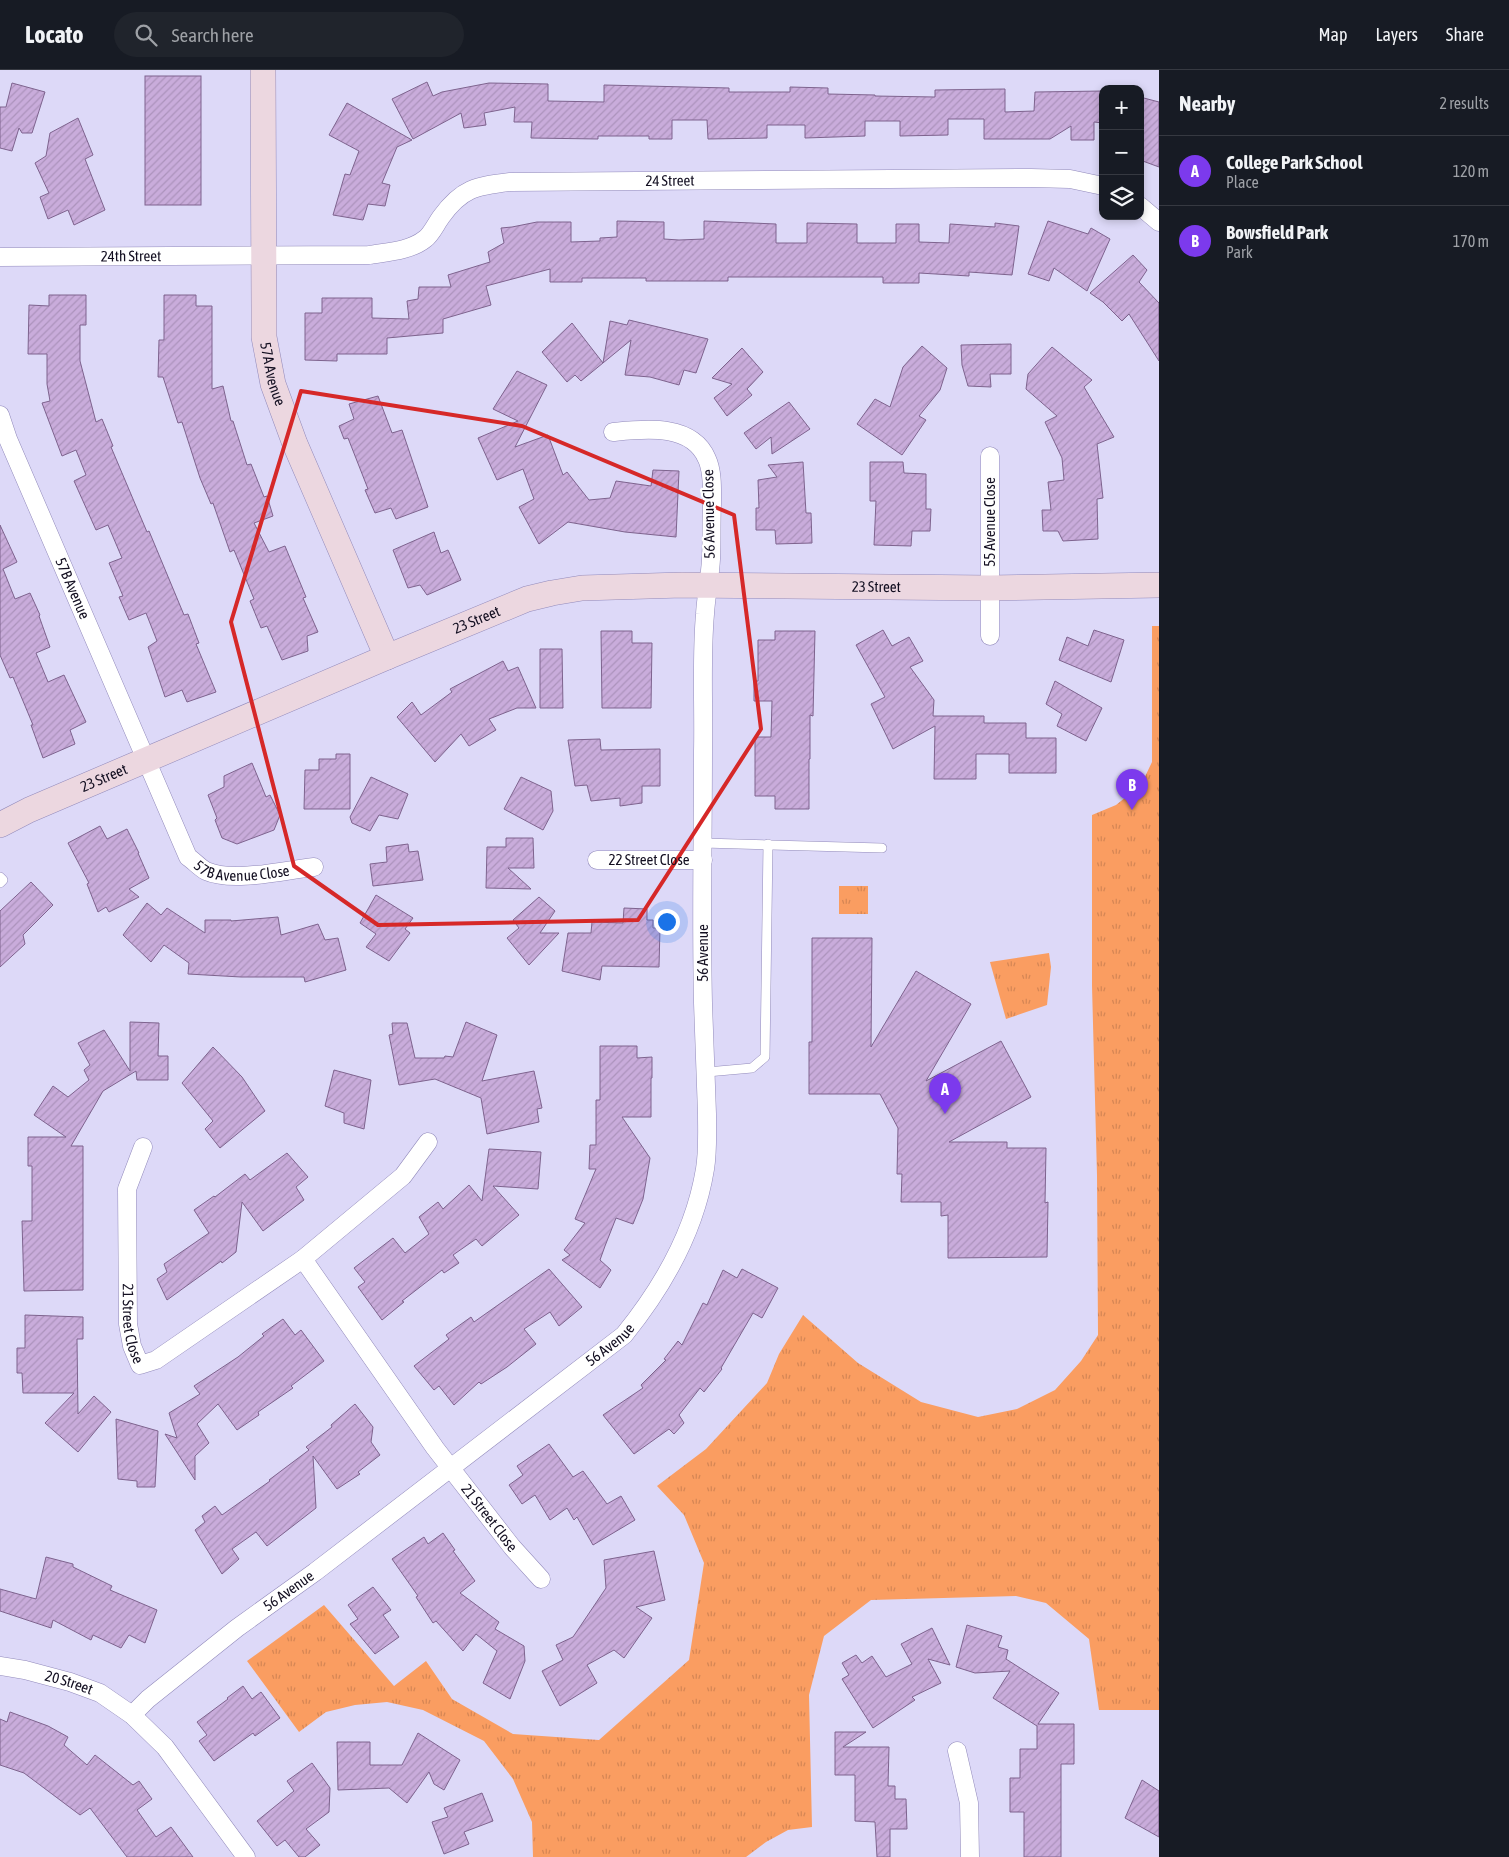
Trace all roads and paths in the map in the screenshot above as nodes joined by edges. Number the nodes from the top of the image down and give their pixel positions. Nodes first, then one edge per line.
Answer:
1 (263, 70) edge
2 (1099, 185) edge
3 (1144, 209) edge
4 (1159, 222) edge
5 (263, 256) junction
6 (0, 257) edge
7 (0, 415) edge
8 (613, 432) dead end
9 (990, 456) dead end
10 (1159, 585) edge
11 (708, 586) junction
12 (990, 588) junction
13 (990, 636) dead end
14 (387, 657) junction
15 (146, 761) junction
16 (0, 825) edge
17 (768, 844) junction
18 (882, 848) dead end
19 (703, 852) junction
20 (597, 860) dead end
21 (314, 867) dead end
22 (0, 877) edge
23 (0, 884) edge
24 (707, 1072) junction
25 (428, 1142) dead end
26 (143, 1147) dead end
27 (303, 1259) junction
28 (452, 1468) junction
29 (541, 1579) dead end
30 (0, 1666) edge
31 (132, 1715) junction
32 (957, 1752) dead end
33 (246, 1857) edge
34 (970, 1857) edge

1 - 5 street, 57A Avenue
2 - 5 street, 24 Street
3 - 4 street
5 - 6 street, 24th Street
5 - 14 street, 57A Avenue
7 - 15 street, 57B Avenue
8 - 11 street, 56 Avenue Close
9 - 12 street, 55 Avenue Close
10 - 12 street, 23 Street
11 - 12 street, 23 Street
11 - 14 street, 23 Street
11 - 19 street, 56 Avenue
12 - 13 street
14 - 15 street, 23 Street
15 - 16 street, 23 Street
15 - 21 street, 57B Avenue Close
17 - 18 lane
17 - 19 lane
17 - 24 lane
19 - 20 street, 22 Street Close
19 - 24 street, 56 Avenue
22 - 23 lane
24 - 28 street, 56 Avenue
25 - 27 street, 21 Street Close
26 - 27 street, 21 Street Close
27 - 28 street, 21 Street Close
28 - 29 street, 21 Street Close
28 - 31 street, 56 Avenue
30 - 31 street, 20 Street
31 - 33 street
32 - 34 street

